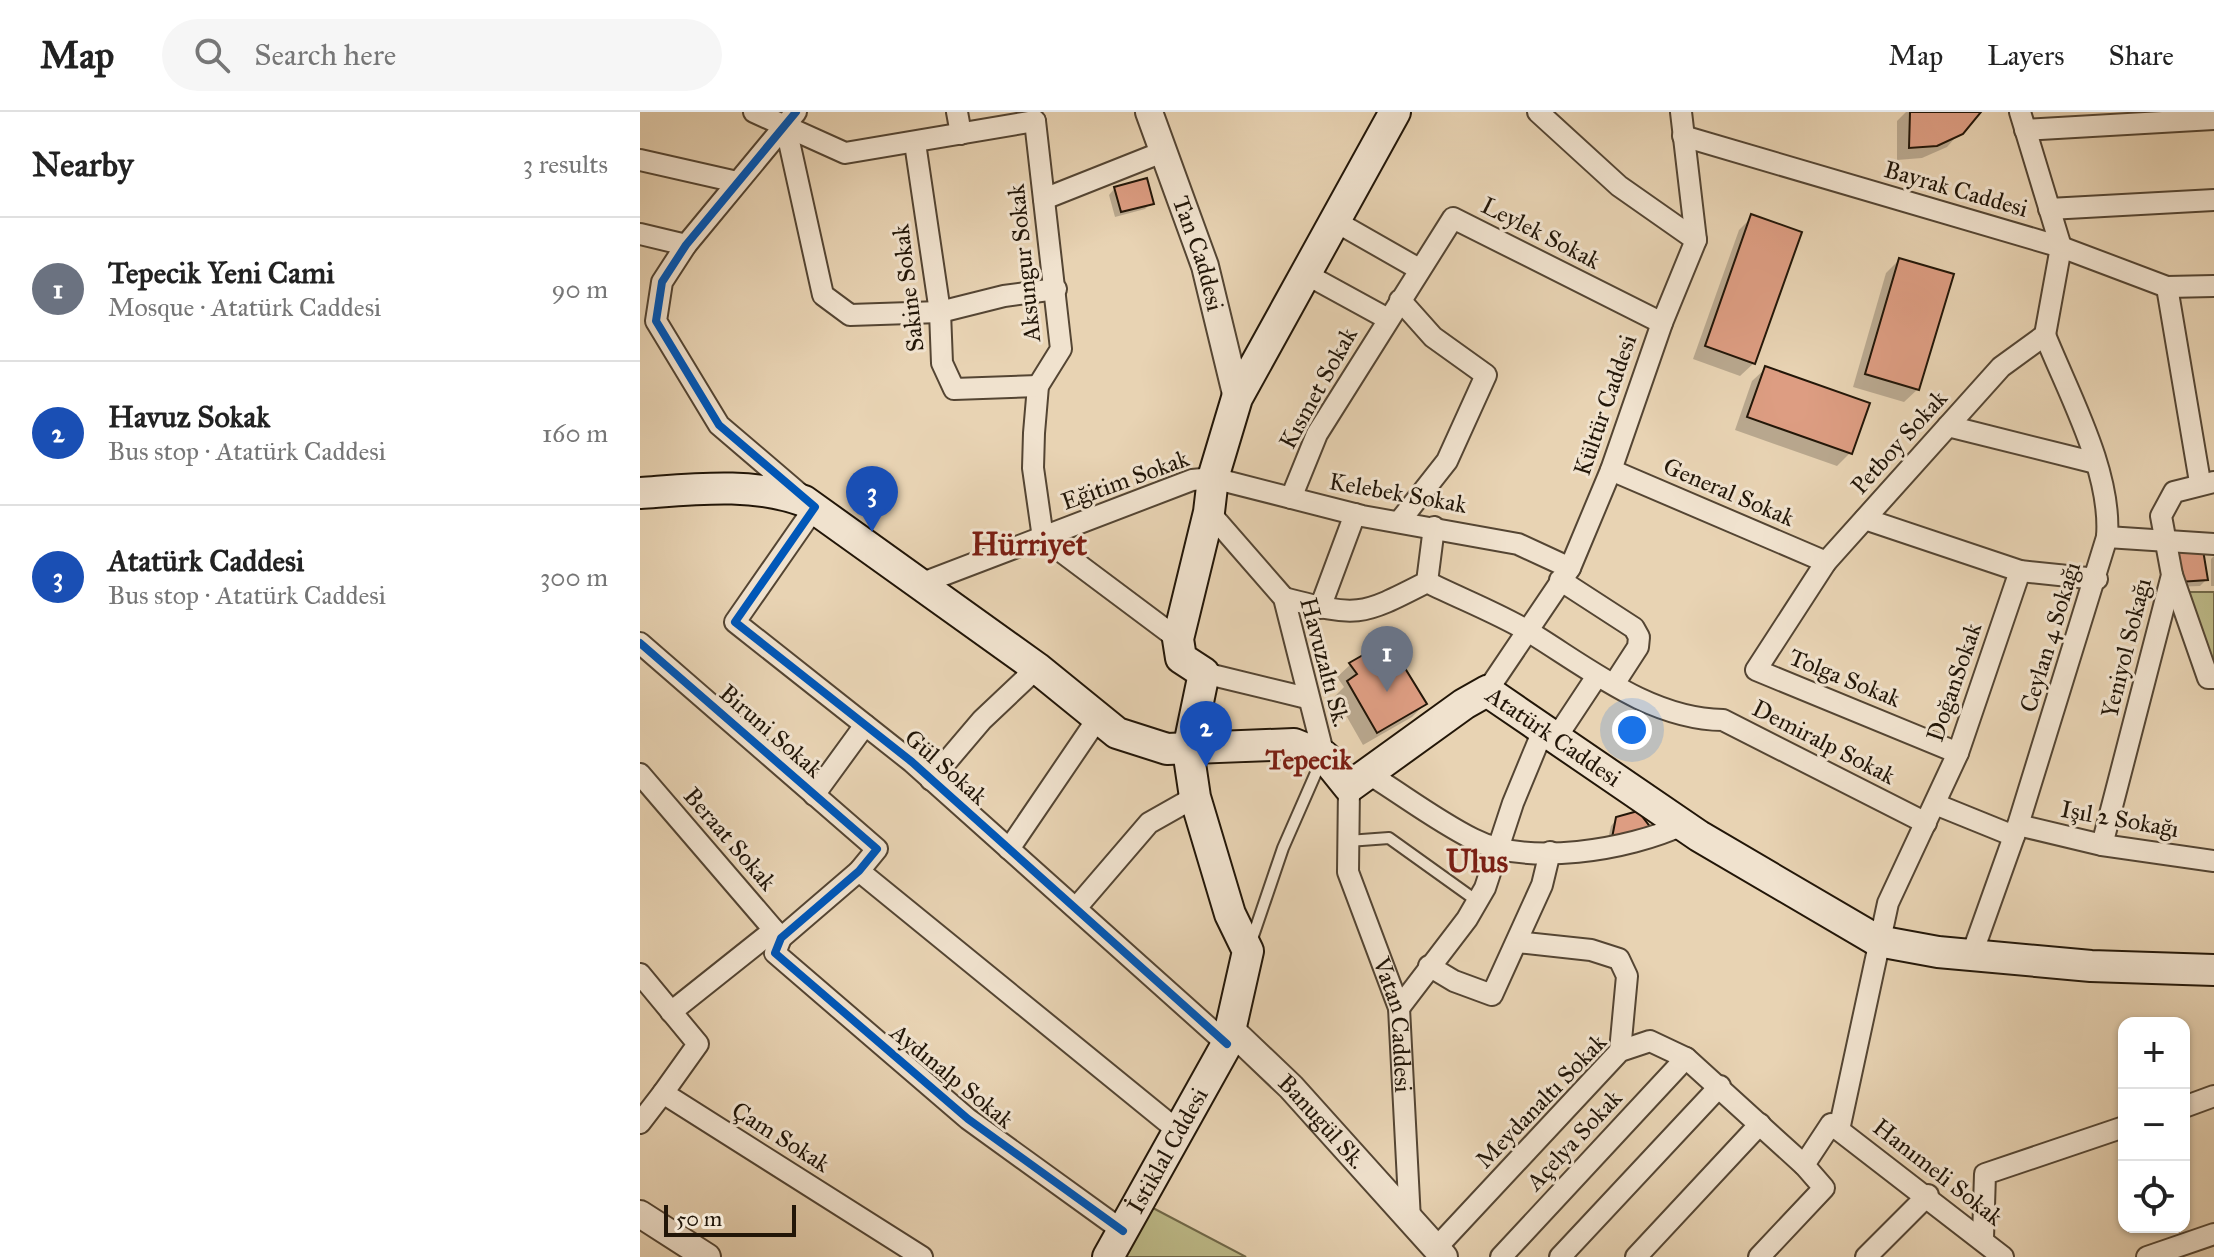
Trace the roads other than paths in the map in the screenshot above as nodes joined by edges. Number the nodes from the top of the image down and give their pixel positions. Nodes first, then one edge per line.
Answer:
1 (754, 112) edge
2 (957, 112) edge
3 (1149, 112) edge
4 (1376, 112) edge
5 (1395, 112) edge
6 (1538, 112) edge
7 (1681, 112) edge
8 (1039, 116) edge
9 (2214, 119) edge
10 (791, 120) edge
11 (2022, 121) edge
12 (961, 134) junction
13 (1683, 136) junction
14 (915, 143) junction
15 (1165, 151) junction
16 (640, 160) edge
17 (737, 182) junction
18 (1044, 199) junction
19 (2214, 200) edge
20 (2049, 209) junction
21 (1334, 218) junction
22 (640, 234) edge
23 (1696, 240) junction
24 (686, 245) junction
25 (2061, 247) junction
26 (1419, 269) junction
27 (1304, 273) junction
28 (2214, 286) edge
29 (2167, 287) junction
30 (1056, 289) junction
31 (1395, 309) junction
32 (940, 312) junction
33 (1662, 323) junction
34 (2045, 335) junction
35 (1038, 386) junction
36 (1237, 398) junction
37 (1948, 426) junction
38 (2096, 463) junction
39 (1611, 470) junction
40 (1213, 478) junction
41 (2207, 482) edge
42 (640, 493) edge
43 (1291, 498) junction
44 (815, 507) junction
45 (1209, 512) junction
46 (1355, 514) junction
47 (1865, 519) junction
48 (1399, 522) junction
49 (1434, 527) junction
50 (2107, 537) junction
51 (1043, 538) junction
52 (2165, 542) junction
53 (2214, 544) edge
54 (1826, 562) junction
55 (2020, 571) junction
56 (1565, 574) junction
57 (2172, 575) junction
58 (2097, 579) junction
59 (1427, 582) junction
60 (920, 584) junction
61 (1284, 598) junction
62 (1320, 608) junction
63 (1527, 631) junction
64 (1178, 639) junction
65 (640, 643) edge
66 (1037, 668) junction
67 (1756, 670) joint
68 (1204, 673) junction
69 (2214, 678) edge
70 (1606, 680) junction
71 (1487, 691) junction
72 (1307, 698) junction
73 (1098, 718) junction
74 (865, 725) junction
75 (1550, 733) junction
76 (1188, 750) junction
77 (1958, 753) junction
78 (1324, 756) junction
79 (640, 774) edge
80 (931, 780) junction
81 (1359, 780) junction
82 (814, 795) junction
83 (1195, 797) junction
84 (1935, 804) junction
85 (1926, 823) junction
86 (1682, 825) junction
87 (2016, 830) junction
88 (1348, 841) junction
89 (2102, 845) junction
90 (1498, 847) junction
91 (1009, 849) junction
92 (1550, 852) junction
93 (2214, 861) edge
94 (859, 871) junction
95 (1477, 901) junction
96 (1076, 908) junction
97 (778, 934) junction
98 (1878, 941) junction
99 (1517, 942) junction
100 (1248, 951) junction
101 (1972, 954) junction
102 (1429, 966) junction
103 (2214, 970) edge
104 (640, 974) edge
105 (1399, 1008) junction
106 (671, 1012) junction
107 (1228, 1036) junction
108 (1620, 1051) junction
109 (1686, 1058) junction
110 (1720, 1086) junction
111 (663, 1093) junction
112 (2214, 1096) edge
113 (2190, 1105) edge
114 (640, 1123) edge
115 (1760, 1124) junction
116 (1835, 1127) junction
117 (2118, 1129) edge
118 (1177, 1130) junction
119 (1804, 1165) junction
120 (1928, 1195) junction
121 (640, 1214) edge
122 (1410, 1220) junction
123 (1123, 1231) junction
124 (2214, 1234) edge
125 (1983, 1238) junction
126 (1441, 1252) edge
127 (707, 1257) edge
128 (922, 1257) edge
129 (1108, 1257) edge
130 (1501, 1257) edge
131 (1560, 1257) edge
132 (1636, 1257) edge
133 (1759, 1257) edge
134 (1866, 1257) edge
135 (2003, 1257) edge
136 (2147, 1257) edge

1 - 10 street
2 - 12 street
3 - 15 street, Tan Caddesi
4 - 21 main road
5 - 21 main road
6 - 23 street
7 - 13 street, Kültür Caddesi
8 - 12 street
8 - 18 street, Aksungur Sokak
9 - 11 street
10 - 14 street
10 - 17 street
10 - 32 street
11 - 20 street
12 - 14 street
13 - 23 street, Kültür Caddesi
13 - 25 street, Bayrak Caddesi
14 - 32 street, Sakine Sokak
15 - 18 street
15 - 36 street, Tan Caddesi
16 - 17 street
17 - 24 street
18 - 30 street, Aksungur Sokak
19 - 20 street
20 - 25 street
21 - 26 street
21 - 27 main road
22 - 24 street
23 - 33 street, Kültür Caddesi
24 - 44 street
25 - 29 street, Bayrak Caddesi
25 - 34 street
26 - 31 street, Kısmet Sokak
26 - 33 street, Leylek Sokak
27 - 31 street
27 - 36 main road
28 - 29 street, Bayrak Caddesi
29 - 41 street
30 - 32 street
30 - 35 street, Aksungur Sokak
31 - 43 street, Kısmet Sokak
31 - 48 street
32 - 35 street, Sakine Sokak
33 - 39 street, Kültür Caddesi
34 - 37 street, Petboy Sokak
34 - 38 street, Ceylan 4 Sokağı
35 - 51 street, Aksungur Sokak
36 - 40 main road
37 - 38 street
37 - 47 street, Petboy Sokak
38 - 50 street, Ceylan 4 Sokağı
39 - 54 street, General Sokak
39 - 56 street, Kültür Caddesi
40 - 43 street, Kelebek Sokak
40 - 45 main road
40 - 51 street, Eğitim Sokak
41 - 52 street, Yeniyol Sokağı
42 - 44 main road
43 - 46 street, Kelebek Sokak
44 - 60 main road
44 - 74 street, Gül Sokak
45 - 61 street, Havuzaltı Sk.
45 - 64 main road
46 - 48 street, Kelebek Sokak
46 - 62 street
47 - 54 street, Petboy Sokak
47 - 55 street
48 - 49 street, Kelebek Sokak
49 - 56 street, Kelebek Sokak
49 - 59 street
50 - 52 street
50 - 58 street, Ceylan 4 Sokağı
51 - 60 street, Eğitim Sokak
51 - 64 street
52 - 53 street
52 - 57 street, Yeniyol Sokağı
54 - 67 street, Petboy Sokak
55 - 58 street
55 - 77 street, DoğanSokak
56 - 63 street, Kültür Caddesi
56 - 70 street, Kelebek Sokak
57 - 69 street
57 - 89 street, Yeniyol Sokağı
58 - 87 street, Ceylan 4 Sokağı
59 - 62 street
59 - 63 street, Demiralp Sokak
60 - 66 main road
61 - 62 street
61 - 72 street, Havuzaltı Sk.
63 - 70 street, Demiralp Sokak
63 - 71 street, Kültür Caddesi
64 - 68 main road
65 - 82 street, Biruni Sokak
66 - 73 main road
66 - 80 street
67 - 77 street, Tolga Sokak
68 - 72 street
68 - 76 main road
70 - 75 street
70 - 85 street, Demiralp Sokak
71 - 75 main road, Atatürk Caddesi
71 - 81 main road, Atatürk Caddesi
72 - 78 street, Havuzaltı Sk.
73 - 76 main road
73 - 91 street
74 - 80 street, Gül Sokak
74 - 82 street
75 - 86 main road, Atatürk Caddesi
75 - 90 street
76 - 78 main road
76 - 83 main road
77 - 84 street, DoğanSokak
78 - 81 main road
78 - 100 lane
79 - 97 street, Beraat Sokak
80 - 91 street, Gül Sokak
81 - 88 street, Vatan Caddesi
81 - 90 street
82 - 94 street, Biruni Sokak
83 - 96 street
83 - 100 main road
84 - 85 street, DoğanSokak
84 - 87 street, Işıl 2 Sokağı
85 - 98 street, DoğanSokak
86 - 92 street
86 - 98 main road, Atatürk Caddesi
87 - 89 street, Işıl 2 Sokağı
87 - 101 street, Ceylan 4 Sokağı
88 - 95 lane
88 - 105 street, Vatan Caddesi
89 - 93 street, Işıl 2 Sokağı
90 - 92 street
90 - 95 street
91 - 96 street, Gül Sokak
92 - 99 street
94 - 97 street
94 - 118 street
95 - 102 street
96 - 107 street, Gül Sokak
97 - 106 street
97 - 123 street, Aydınalp Sokak
98 - 101 main road, Atatürk Caddesi
98 - 116 street, Hanımeli Sokak
99 - 102 street
99 - 108 street
100 - 107 main road, İstiklal Cddesi
101 - 103 main road, Atatürk Caddesi
102 - 105 street
104 - 106 street
105 - 122 street, Vatan Caddesi
106 - 111 street
107 - 118 main road, İstiklal Cddesi
107 - 122 street, Banugül Sk.
108 - 109 street, Meydanaltı Sokak
108 - 126 street, Meydanaltı Sokak
109 - 110 street, Meydanaltı Sokak
109 - 130 street, Açelya Sokak
110 - 115 street, Meydanaltı Sokak
110 - 131 street
111 - 114 street
111 - 128 street, Çam Sokak
112 - 113 street
115 - 119 street, Meydanaltı Sokak
115 - 132 street
116 - 119 street
116 - 120 street, Hanımeli Sokak
117 - 125 street
118 - 123 main road, İstiklal Cddesi
119 - 133 street
120 - 125 street, Hanımeli Sokak
120 - 134 street
121 - 127 street
122 - 126 street
123 - 129 main road, İstiklal Cddesi
124 - 136 street
125 - 135 street, Hanımeli Sokak

